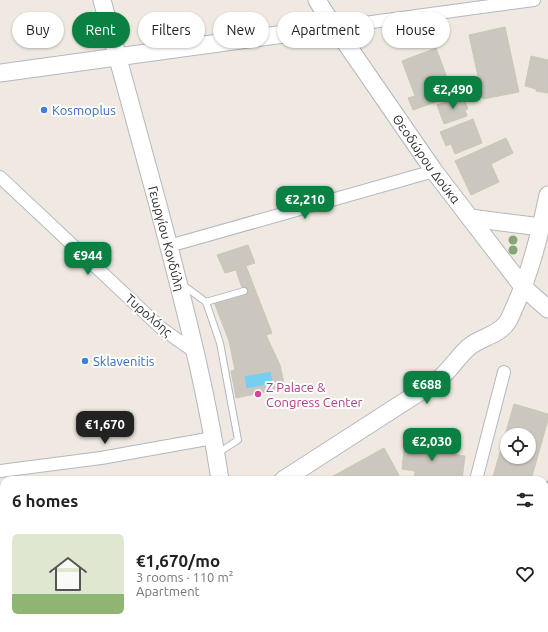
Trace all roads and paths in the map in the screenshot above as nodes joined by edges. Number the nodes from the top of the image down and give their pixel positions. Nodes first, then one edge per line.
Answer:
1 (102, 0) edge
2 (317, 0) edge
3 (534, 0) edge
4 (484, 3) edge
5 (324, 12) edge
6 (374, 21) edge
7 (277, 35) edge
8 (349, 48) edge
9 (118, 57) junction
10 (0, 73) edge
11 (434, 171) junction
12 (0, 177) edge
13 (548, 195) edge
14 (470, 218) junction
15 (542, 227) junction
16 (169, 246) junction
17 (178, 282) junction
18 (523, 287) junction
19 (244, 291) dead end
20 (206, 302) junction
21 (548, 309) edge
22 (195, 352) junction
23 (504, 372) dead end
24 (213, 438) junction
25 (216, 454) junction
26 (0, 471) edge
27 (219, 476) edge
28 (289, 476) edge
29 (477, 476) edge

1 - 9 street, Γεωργίου Κονδύλη
2 - 5 street, Θεοδώρου Δούκα
3 - 4 street
4 - 6 street
7 - 9 street
8 - 11 street, Θεοδώρου Δούκα
9 - 10 street
9 - 16 street, Γεωργίου Κονδύλη
11 - 14 street, Θεοδώρου Δούκα
11 - 16 street
12 - 22 street, Τυρολόης
13 - 15 street
14 - 15 street
14 - 18 street, Θεοδώρου Δούκα
15 - 18 street
16 - 17 street, Γεωργίου Κονδύλη
17 - 20 lane
17 - 22 street, Γεωργίου Κονδύλη
18 - 21 street, Θεοδώρου Δούκα
18 - 28 street
19 - 20 lane
20 - 25 lane
22 - 24 street, Γεωργίου Κονδύλη
23 - 29 street
24 - 25 street, Γεωργίου Κονδύλη
24 - 26 street
25 - 27 street, Γεωργίου Κονδύλη

